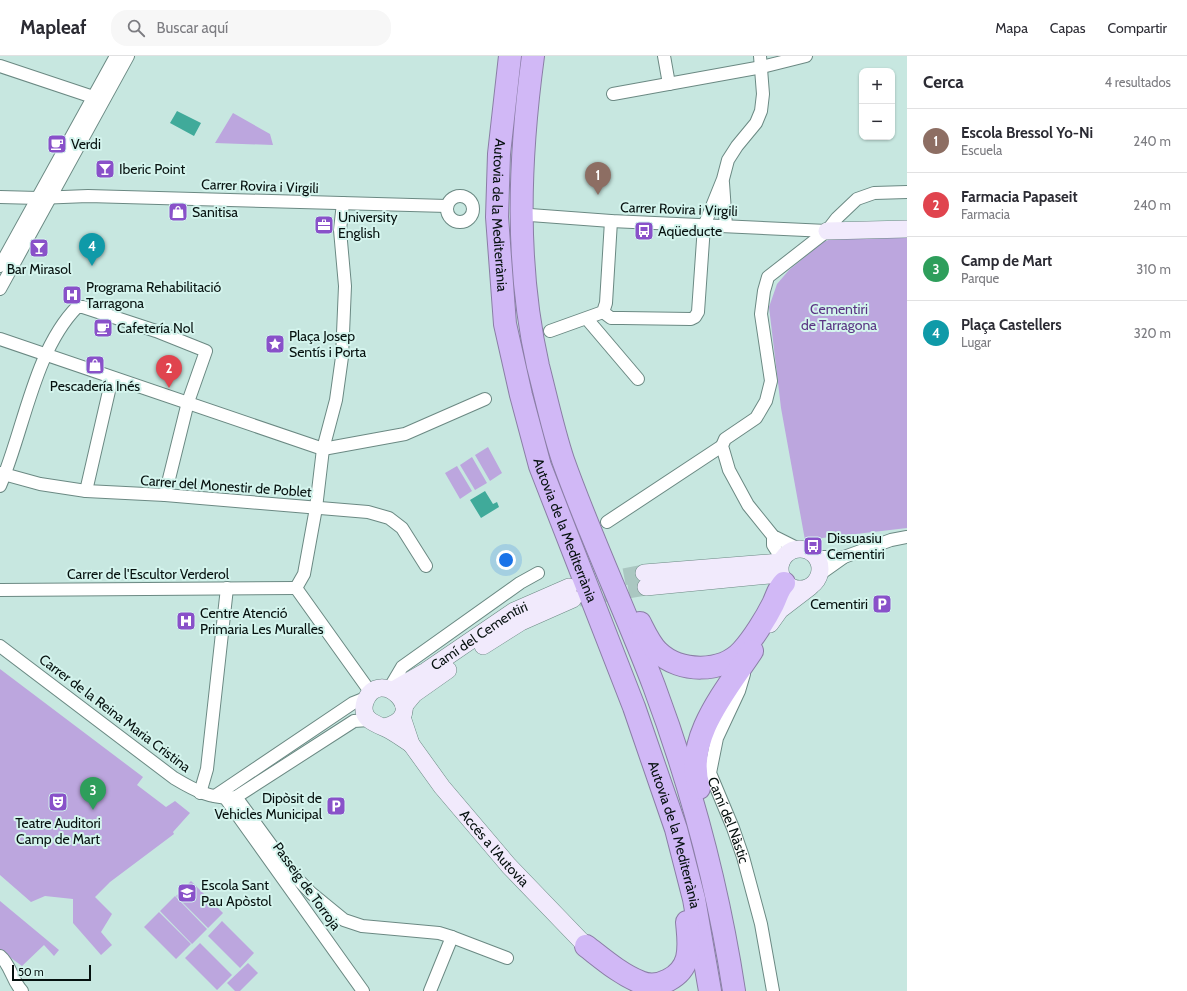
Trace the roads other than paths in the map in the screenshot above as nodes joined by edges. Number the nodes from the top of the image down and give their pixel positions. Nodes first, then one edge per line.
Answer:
1 (116, 56) edge
2 (128, 56) edge
3 (510, 56) edge
4 (533, 56) edge
5 (664, 56) edge
6 (806, 56) edge
7 (761, 61) edge
8 (3, 63) edge
9 (669, 84) junction
10 (612, 94) dead end
11 (93, 98) junction
12 (723, 179) junction
13 (907, 192) edge
14 (0, 197) edge
15 (51, 197) junction
16 (38, 198) junction
17 (343, 203) junction
18 (447, 206) junction
19 (473, 211) junction
20 (486, 212) dead end
21 (530, 215) dead end
22 (610, 221) junction
23 (704, 226) junction
24 (726, 226) junction
25 (907, 229) edge
26 (827, 231) junction
27 (0, 266) edge
28 (0, 289) edge
29 (603, 312) junction
30 (587, 318) junction
31 (550, 331) dead end
32 (0, 339) edge
33 (45, 355) junction
34 (112, 378) junction
35 (638, 379) dead end
36 (486, 399) dead end
37 (188, 402) junction
38 (722, 446) junction
39 (323, 449) junction
40 (562, 458) junction
41 (3, 473) edge
42 (0, 486) edge
43 (86, 491) junction
44 (165, 495) junction
45 (316, 508) junction
46 (607, 522) dead end
47 (773, 536) junction
48 (907, 537) edge
49 (799, 549) junction
50 (816, 557) junction
51 (844, 557) junction
52 (426, 566) dead end
53 (782, 569) junction
54 (538, 573) dead end
55 (817, 579) junction
56 (645, 580) tunnel mouth
57 (227, 588) junction
58 (296, 588) junction
59 (0, 590) edge
60 (0, 646) edge
61 (752, 651) junction
62 (391, 689) junction
63 (370, 694) junction
64 (403, 711) junction
65 (376, 724) junction
66 (411, 744) junction
67 (658, 775) junction
68 (200, 793) junction
69 (226, 798) junction
70 (712, 871) junction
71 (452, 936) junction
72 (586, 946) junction
73 (0, 956) edge
74 (507, 958) dead end
75 (22, 991) edge
76 (363, 991) edge
77 (430, 991) edge
78 (627, 991) edge
79 (710, 991) edge
80 (734, 991) edge
81 (773, 991) edge

1 - 11 street
2 - 15 street
3 - 67 highway, Autovia de la Mediterrània
4 - 40 highway, Autovia de la Mediterrània
5 - 9 street
6 - 7 street
7 - 9 street
7 - 12 street
8 - 11 street
9 - 10 street
11 - 16 street
12 - 23 street
12 - 24 street
13 - 26 street
14 - 16 street, Carrer Rovira i Virgili
15 - 16 street, Carrer Rovira i Virgili
15 - 17 street, Carrer Rovira i Virgili
15 - 28 street
16 - 27 street
17 - 18 street, Carrer Rovira i Virgili
17 - 39 street
18 - 19 street
18 - 19 street
19 - 20 street
21 - 22 street, Carrer Rovira i Virgili
22 - 23 street, Carrer Rovira i Virgili
22 - 29 street
23 - 24 street, Carrer Rovira i Virgili
23 - 29 street
24 - 26 street, Carrer Rovira i Virgili
25 - 26 street
26 - 38 street
29 - 30 street
30 - 31 street
30 - 35 street
32 - 33 street
33 - 34 street
33 - 37 street
33 - 41 street
34 - 37 street
34 - 43 street
36 - 39 street
37 - 39 street
37 - 44 street
38 - 46 street
38 - 47 street
39 - 45 street
40 - 53 highway
40 - 70 highway, Autovia de la Mediterrània
41 - 42 street
41 - 43 street, Carrer del Monestir de Poblet
43 - 44 street, Carrer del Monestir de Poblet
44 - 45 street, Carrer del Monestir de Poblet
45 - 52 street, Carrer del Monestir de Poblet
45 - 58 street
47 - 49 street
47 - 53 street
48 - 51 street
49 - 50 street
49 - 53 street
50 - 51 street
50 - 55 street
51 - 55 street
53 - 55 street
53 - 56 street
54 - 62 street
55 - 61 street, Camí del Nàstic
57 - 58 street, Carrer de l'Escultor Verderol
57 - 59 street, Carrer de l'Escultor Verderol
57 - 68 street
58 - 63 street
60 - 68 street, Carrer de la Reina Maria Cristina
61 - 70 highway
61 - 81 street, Camí del Nàstic
62 - 63 street
62 - 64 street
62 - 64 street, Camí del Cementiri
63 - 65 street
63 - 69 street
64 - 65 street
64 - 66 street
65 - 66 street
65 - 69 street
66 - 72 street, Accés a l'Autovia
67 - 72 highway
67 - 79 highway, Autovia de la Mediterrània
68 - 69 street, Carrer de la Reina Maria Cristina
69 - 71 street
69 - 76 street, Passeig de Torroja
70 - 80 highway, Autovia de la Mediterrània
71 - 74 street
71 - 77 street
72 - 78 highway
73 - 75 street

